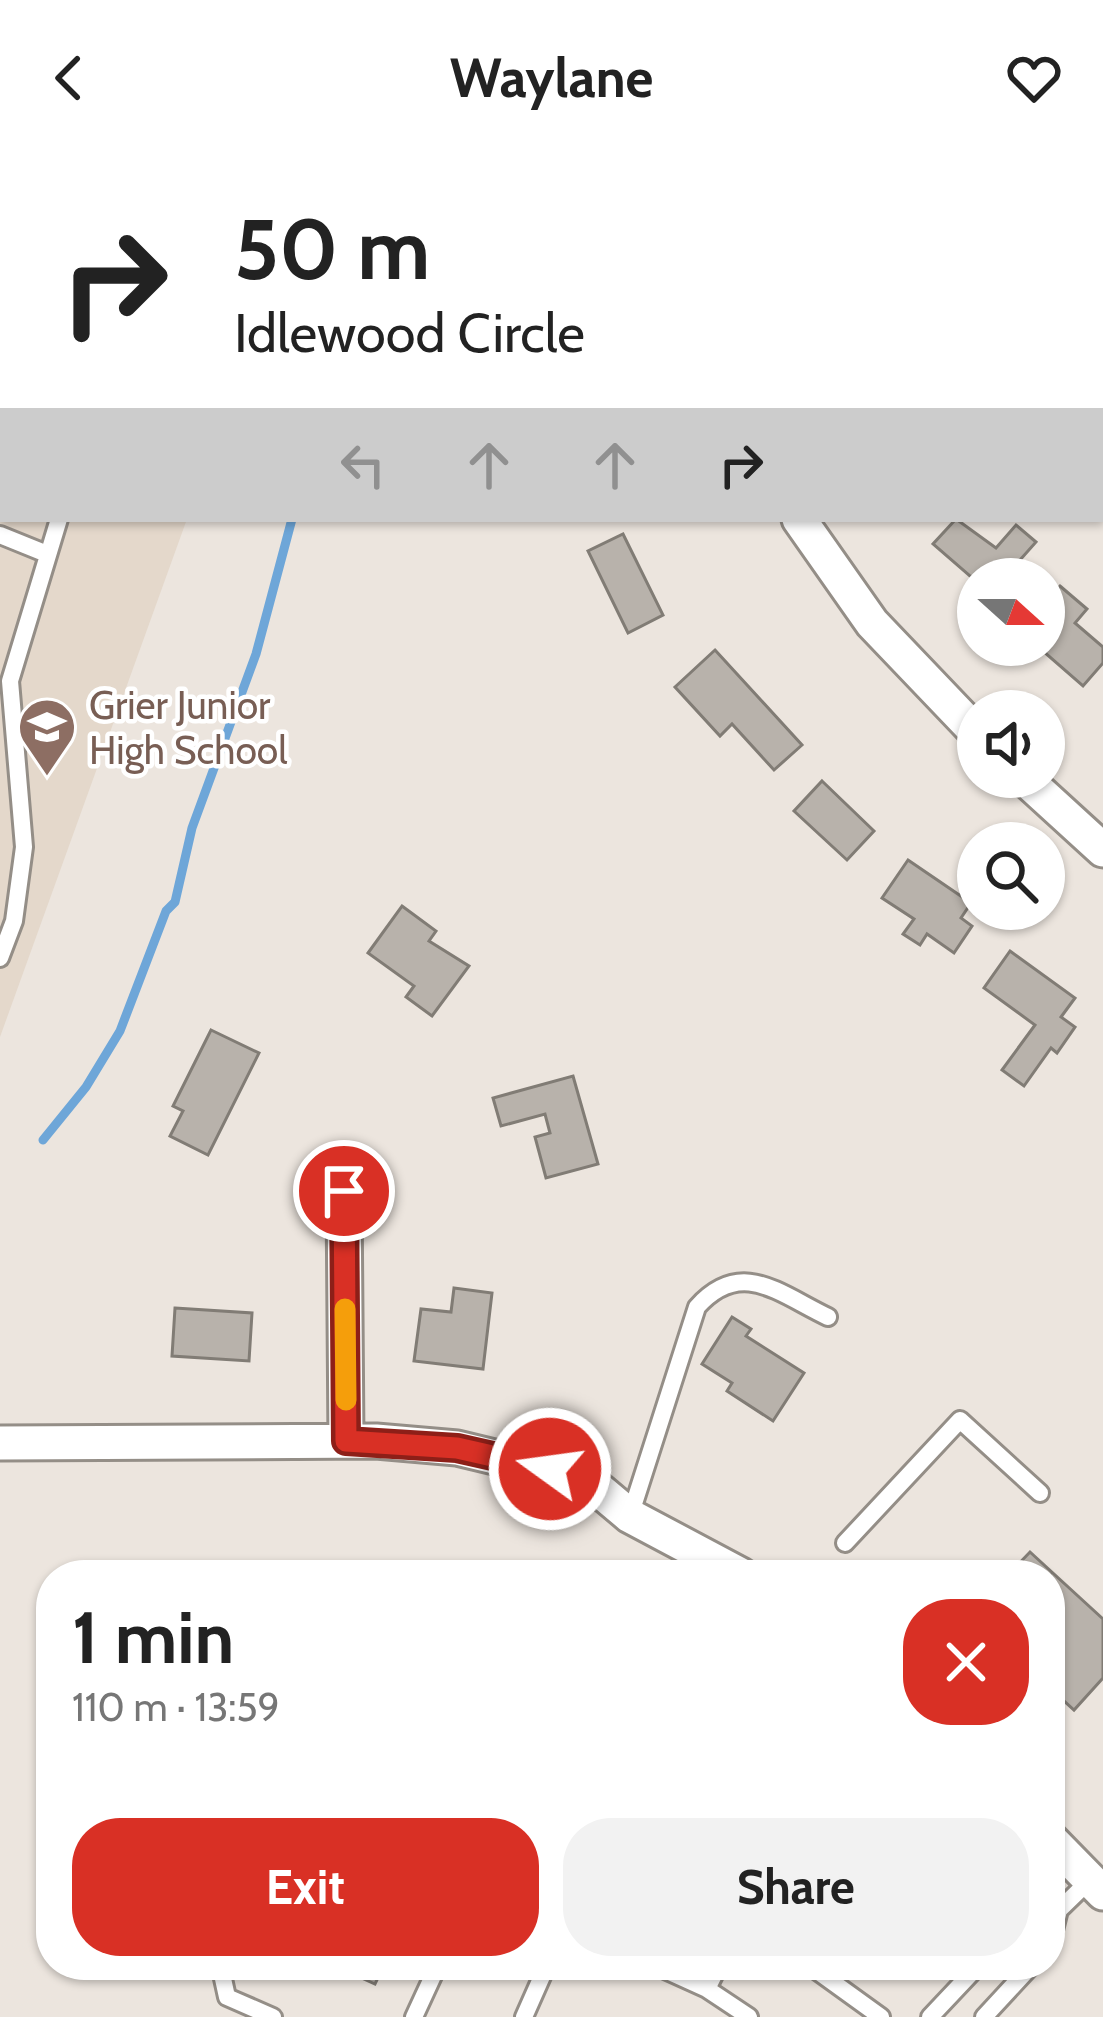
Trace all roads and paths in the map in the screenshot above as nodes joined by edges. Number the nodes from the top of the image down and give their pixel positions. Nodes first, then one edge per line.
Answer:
1 (57, 522) edge
2 (801, 522) edge
3 (0, 535) edge
4 (47, 554) junction
5 (957, 712) edge
6 (1046, 798) edge
7 (1103, 850) edge
8 (0, 958) edge
9 (344, 1191) dead end
10 (828, 1316) dead end
11 (346, 1441) junction
12 (0, 1443) edge
13 (1040, 1492) dead end
14 (630, 1516) junction
15 (845, 1543) dead end
16 (713, 1560) edge
17 (1065, 1855) edge
18 (1096, 1887) edge
19 (1065, 1905) edge
20 (223, 1980) edge
21 (431, 1980) edge
22 (540, 1980) edge
23 (685, 1980) edge
24 (711, 1980) edge
25 (830, 1980) edge
26 (966, 1980) edge
27 (1018, 1980) edge
28 (706, 1990) junction
29 (273, 2017) edge
30 (414, 2017) edge
31 (524, 2017) edge
32 (749, 2017) edge
33 (881, 2017) edge
34 (930, 2017) edge
35 (984, 2017) edge

1 - 4 lane
2 - 5 street
3 - 4 lane
4 - 8 lane
6 - 7 street
9 - 11 street
10 - 14 lane
11 - 12 street
11 - 14 street
13 - 15 lane
14 - 16 street
17 - 18 street
18 - 19 lane
20 - 29 lane
21 - 30 lane
22 - 31 lane
23 - 28 lane
24 - 28 lane
25 - 33 lane
26 - 34 lane
27 - 35 lane
28 - 32 lane

